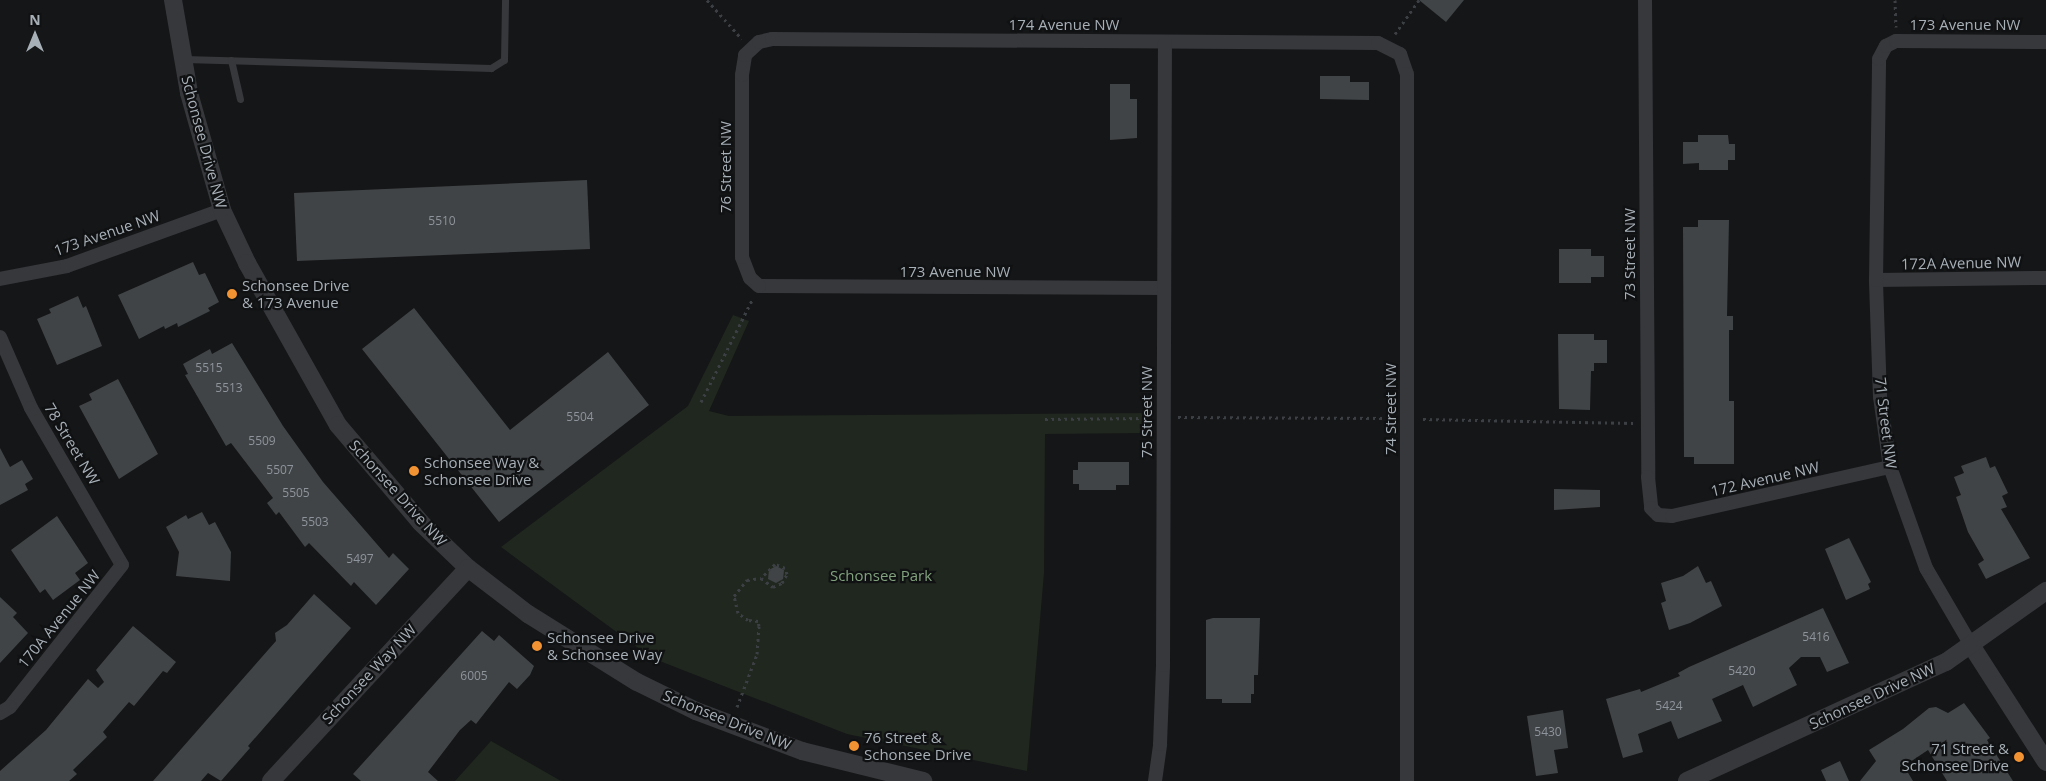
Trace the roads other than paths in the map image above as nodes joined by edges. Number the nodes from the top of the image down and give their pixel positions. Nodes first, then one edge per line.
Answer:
1 (173, 0) edge
2 (505, 0) edge
3 (1645, 0) edge
4 (1165, 42) junction
5 (2046, 42) edge
6 (1891, 43) joint
7 (1388, 45) joint
8 (748, 52) joint
9 (183, 59) junction
10 (232, 60) junction
11 (240, 100) dead end
12 (222, 210) junction
13 (2046, 278) edge
14 (0, 279) edge
15 (1876, 280) junction
16 (754, 282) joint
17 (1164, 288) junction
18 (0, 337) edge
19 (1890, 467) junction
20 (1651, 508) joint
21 (122, 565) joint
22 (468, 568) junction
23 (2046, 591) edge
24 (1971, 645) junction
25 (0, 713) edge
26 (2046, 762) edge
27 (271, 781) edge
28 (923, 781) edge
29 (1155, 781) edge
30 (1407, 781) edge
31 (1687, 781) edge

1 - 9 street, Schonsee Drive NW
2 - 10 lane
3 - 20 street, 73 Street NW
4 - 7 street, 174 Avenue NW
4 - 8 street, 174 Avenue NW
4 - 17 street, 75 Street NW
5 - 6 street, 173 Avenue NW
6 - 15 street, 71 Street NW
7 - 30 street, 74 Street NW
8 - 16 street, 76 Street NW
9 - 10 lane
9 - 12 street, Schonsee Drive NW
10 - 11 lane
12 - 14 street, 173 Avenue NW
12 - 22 street, Schonsee Drive NW
13 - 15 street, 172A Avenue NW
15 - 19 street, 71 Street NW
16 - 17 street, 173 Avenue NW
17 - 29 street, 75 Street NW
18 - 21 street, 78 Street NW
19 - 20 street, 172 Avenue NW
19 - 24 street, 71 Street NW
21 - 25 street, 170A Avenue NW
22 - 27 street, Schonsee Way NW
22 - 28 street, Schonsee Drive NW
23 - 24 street, Schonsee Drive NW
24 - 26 street, 71 Street NW
24 - 31 street, Schonsee Drive NW

